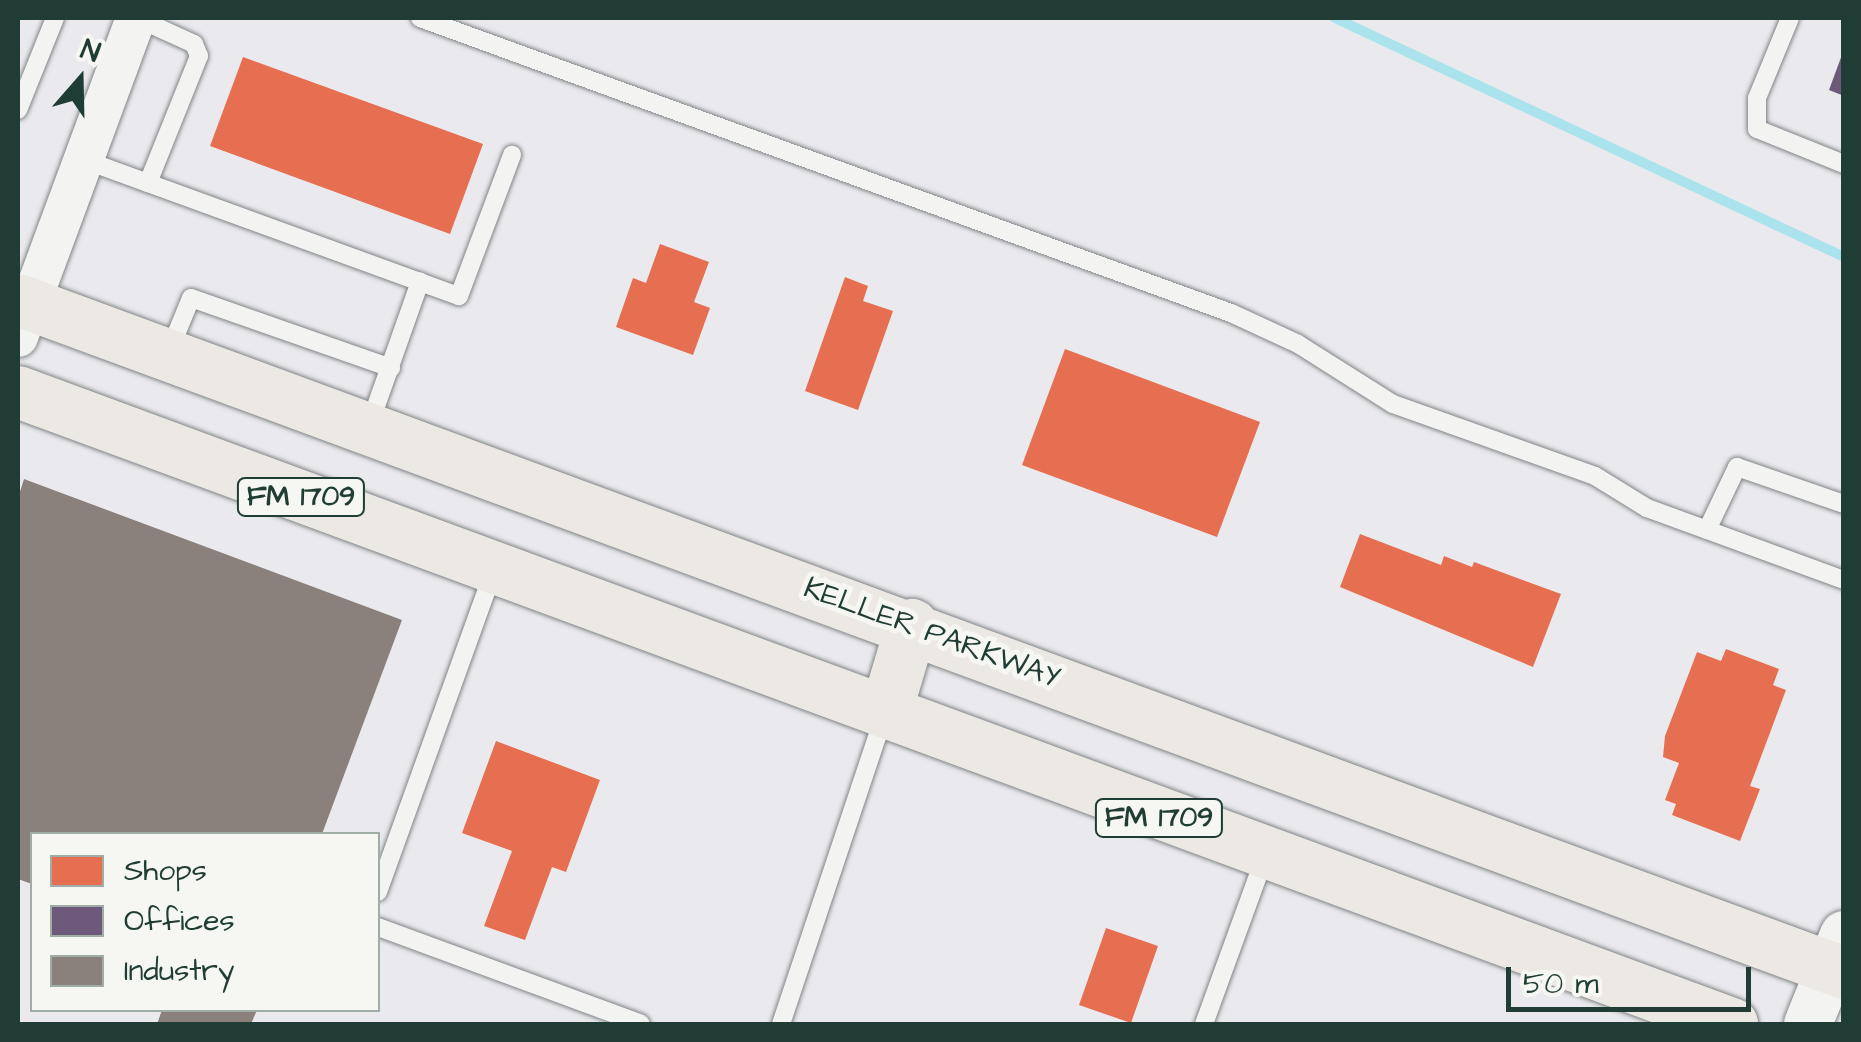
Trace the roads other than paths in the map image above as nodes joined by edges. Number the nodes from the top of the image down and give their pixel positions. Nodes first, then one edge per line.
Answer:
1 (54, 18) edge
2 (136, 18) edge
3 (420, 18) edge
4 (1790, 18) edge
5 (18, 110) edge
6 (512, 156) dead end
7 (82, 158) junction
8 (1844, 164) edge
9 (148, 183) junction
10 (420, 282) junction
11 (21, 314) edge
12 (168, 354) junction
13 (391, 368) junction
14 (18, 392) edge
15 (368, 427) junction
16 (1844, 504) edge
17 (1707, 530) junction
18 (496, 568) junction
19 (1844, 580) edge
20 (912, 625) junction
21 (886, 712) junction
22 (1266, 856) junction
23 (380, 887) edge
24 (380, 928) edge
25 (1839, 958) edge
26 (641, 1024) edge
27 (781, 1024) edge
28 (1204, 1024) edge
29 (1732, 1024) edge
30 (1808, 1024) edge

1 - 5 lane
2 - 7 street
2 - 9 lane
3 - 17 lane
4 - 8 lane
6 - 10 lane
7 - 9 lane
7 - 11 street
9 - 10 lane
10 - 13 lane
11 - 12 main road, KELLER PARKWAY / FM 1709
12 - 13 lane
12 - 15 main road, KELLER PARKWAY / FM 1709
13 - 15 lane
14 - 18 main road, FM 1709
15 - 20 main road, KELLER PARKWAY / FM 1709
16 - 17 lane
17 - 19 lane
18 - 21 main road, FM 1709
18 - 23 lane
20 - 21 main road
20 - 25 main road, KELLER PARKWAY / FM 1709
21 - 22 main road, FM 1709
21 - 27 lane
22 - 28 lane
22 - 29 main road, FM 1709
24 - 26 lane
25 - 30 main road

